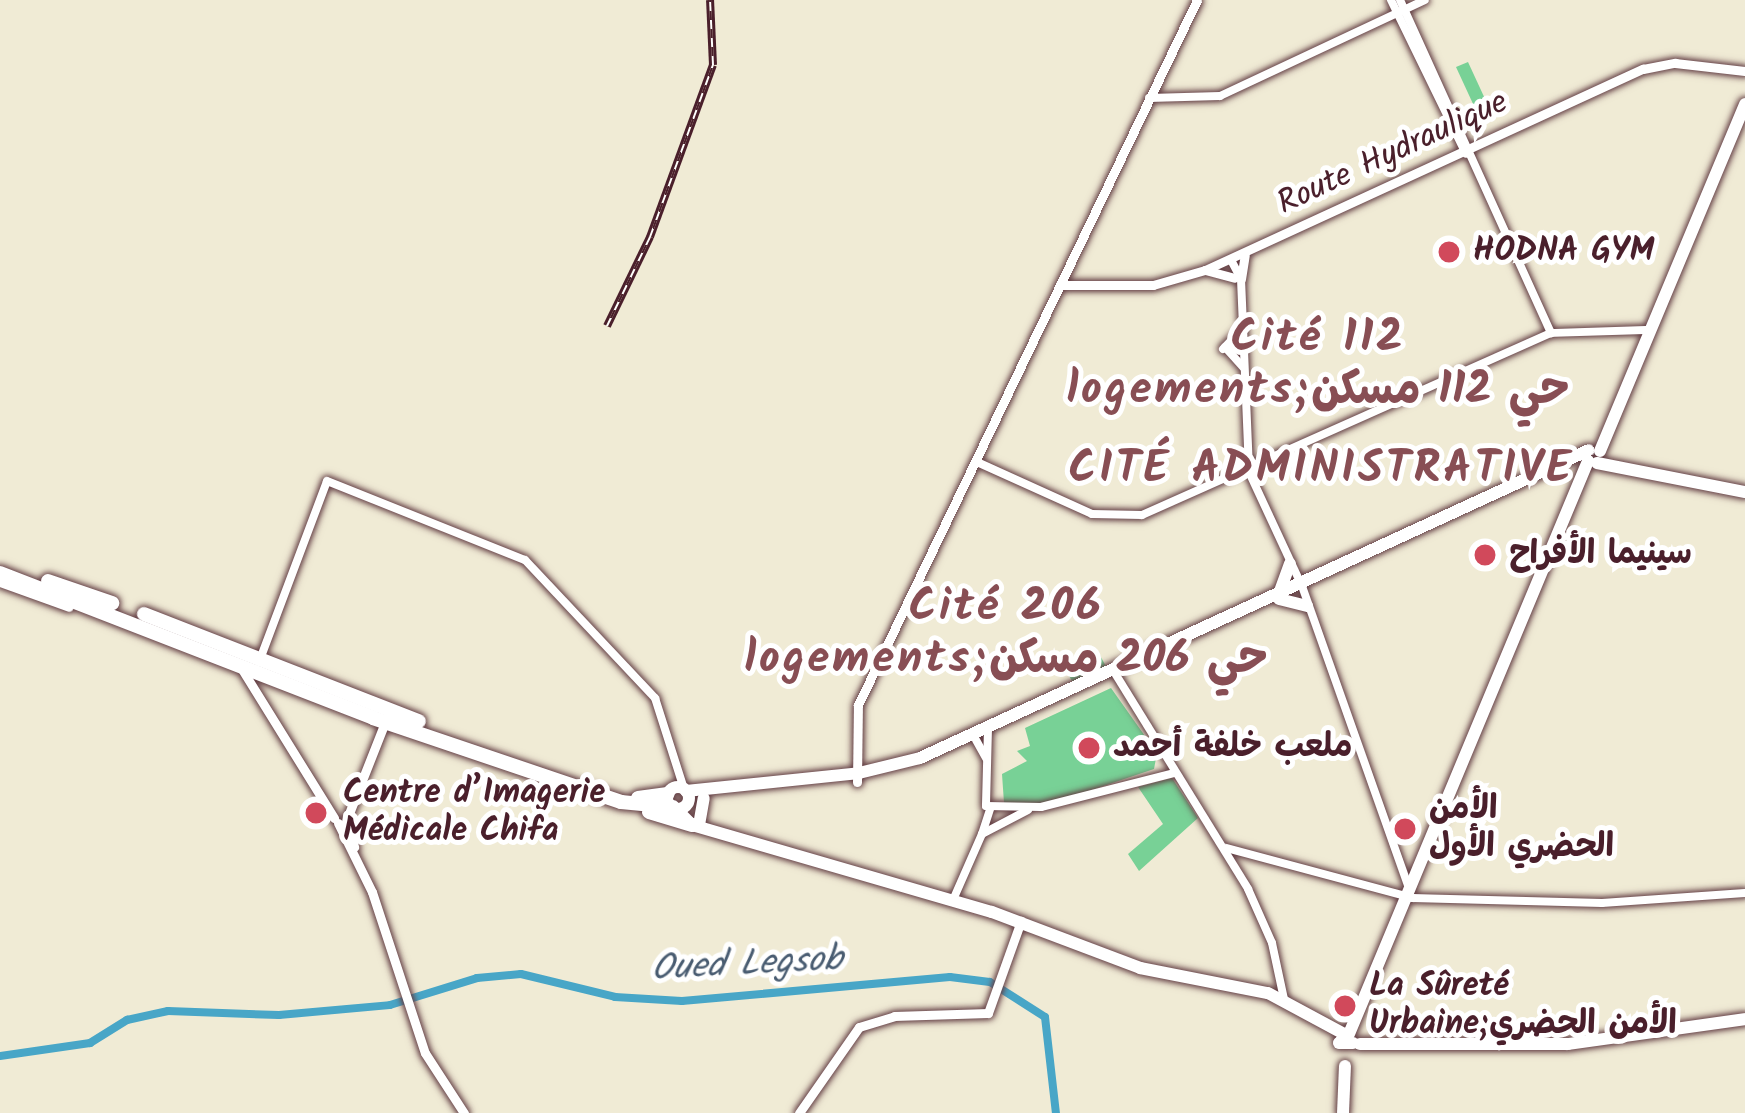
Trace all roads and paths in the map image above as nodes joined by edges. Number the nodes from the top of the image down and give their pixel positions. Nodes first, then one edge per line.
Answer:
1 (1197, 0) edge
2 (1425, 0) edge
3 (1398, 6) edge
4 (1745, 71) edge
5 (1149, 98) junction
6 (1745, 104) edge
7 (1466, 152) junction
8 (1245, 254) junction
9 (1231, 260) junction
10 (1205, 270) junction
11 (1238, 281) junction
12 (1060, 284) junction
13 (1243, 328) junction
14 (1649, 330) junction
15 (1551, 333) junction
16 (1244, 368) junction
17 (1248, 452) junction
18 (1595, 459) junction
19 (977, 462) junction
20 (1268, 463) junction
21 (1249, 472) junction
22 (1745, 488) edge
23 (1386, 545) junction
24 (1289, 562) junction
25 (0, 574) edge
26 (1298, 587) junction
27 (1279, 596) junction
28 (1309, 608) junction
29 (259, 663) junction
30 (1114, 673) junction
31 (989, 711) dead end
32 (380, 723) junction
33 (986, 733) junction
34 (1169, 762) junction
35 (1174, 773) junction
36 (1160, 775) junction
37 (858, 777) junction
38 (679, 798) junction
39 (704, 798) junction
40 (621, 802) junction
41 (992, 807) junction
42 (1029, 809) junction
43 (341, 815) junction
44 (698, 826) junction
45 (982, 834) junction
46 (1226, 848) junction
47 (1410, 874) junction
48 (1745, 893) edge
49 (1409, 894) junction
50 (953, 900) junction
51 (1021, 921) junction
52 (1284, 999) junction
53 (1745, 1016) edge
54 (1350, 1042) junction
55 (1343, 1068) dead end
56 (454, 1100) junction
57 (448, 1113) edge
58 (464, 1113) edge
59 (799, 1113) edge
60 (1343, 1113) edge

1 - 5 main road
2 - 3 street
3 - 5 street
3 - 7 street
4 - 7 main road, Route Hydraulique
5 - 12 main road
6 - 14 main road
7 - 8 main road, Route Hydraulique
7 - 15 street
8 - 9 main road, Route Hydraulique
8 - 11 main road
9 - 10 main road, Route Hydraulique
9 - 11 street
10 - 11 main road
10 - 12 main road, Route Hydraulique
11 - 13 street
12 - 19 main road
13 - 16 street
13 - 16 street
14 - 15 street
14 - 18 main road
15 - 20 street
16 - 17 street
17 - 20 street
17 - 21 street
18 - 22 main road
18 - 23 main road
18 - 23 main road
18 - 47 main road
19 - 21 street
19 - 37 main road
20 - 21 street
21 - 24 street
23 - 26 main road
24 - 26 street
24 - 27 main road
25 - 29 highway
25 - 43 main road
26 - 27 main road
26 - 28 street
27 - 28 main road
27 - 30 main road
28 - 47 street
29 - 32 highway
29 - 32 highway
29 - 38 street
30 - 33 main road
30 - 34 street
31 - 33 main road
32 - 38 highway
32 - 40 highway
32 - 43 main road
33 - 37 main road
33 - 41 street
34 - 35 street
34 - 36 street
35 - 36 street
35 - 46 street
36 - 42 street
37 - 38 main road
37 - 39 main road
38 - 39 main road
38 - 40 highway
38 - 44 main road
39 - 44 main road
40 - 44 highway
41 - 42 street
41 - 45 street
42 - 45 street
43 - 56 main road
44 - 50 main road
45 - 50 street
46 - 49 street
46 - 52 street
47 - 49 main road
48 - 49 street
49 - 54 main road
50 - 51 main road
51 - 52 main road
51 - 59 main road
52 - 54 main road
53 - 54 main road
55 - 60 main road
56 - 57 main road
56 - 58 main road

